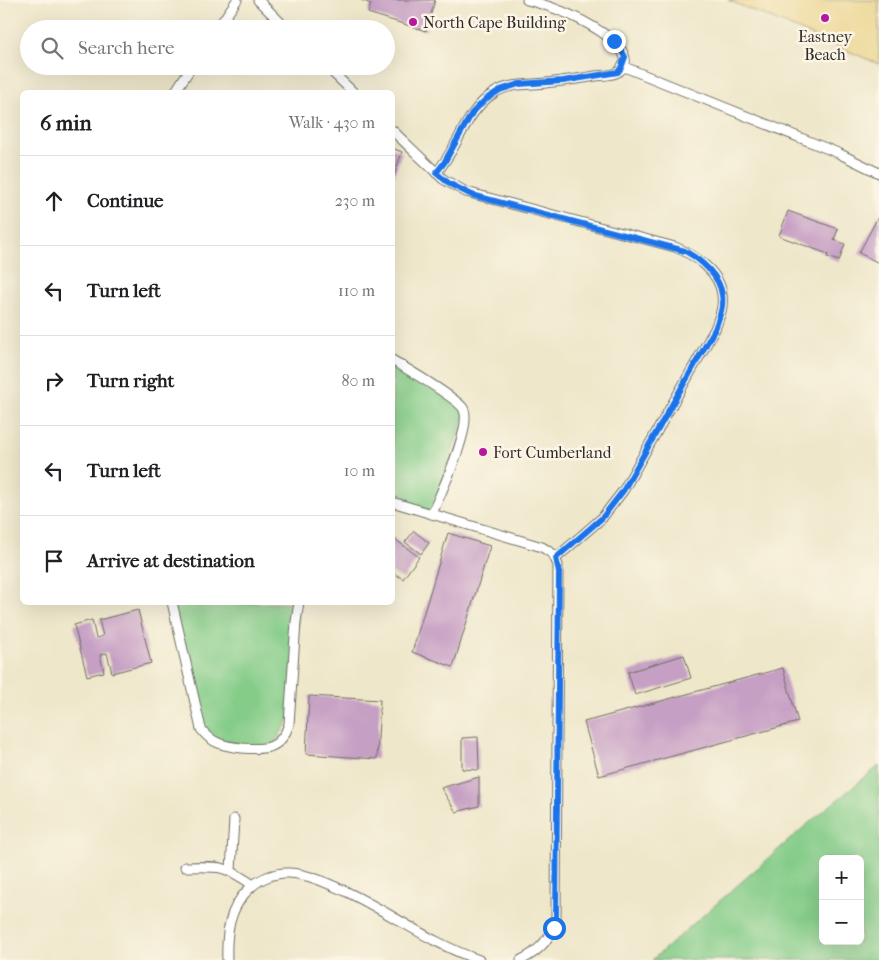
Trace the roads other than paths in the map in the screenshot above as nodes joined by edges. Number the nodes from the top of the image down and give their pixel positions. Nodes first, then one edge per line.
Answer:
1 (237, 0) edge
2 (258, 0) edge
3 (527, 0) edge
4 (223, 20) edge
5 (278, 20) edge
6 (622, 66) junction
7 (186, 75) edge
8 (335, 75) edge
9 (175, 90) edge
10 (351, 90) edge
11 (395, 133) edge
12 (436, 173) junction
13 (879, 173) edge
14 (395, 362) edge
15 (395, 503) edge
16 (432, 514) junction
17 (556, 558) junction
18 (173, 605) edge
19 (299, 605) edge
20 (234, 819) dead end
21 (185, 867) dead end
22 (232, 870) junction
23 (253, 885) junction
24 (227, 960) edge
25 (479, 960) edge
26 (521, 960) edge

1 - 4 lane
2 - 5 lane
3 - 6 lane
6 - 12 lane
6 - 13 lane
7 - 9 lane
8 - 10 lane
11 - 12 lane
12 - 17 lane
14 - 16 lane
15 - 16 lane
16 - 17 lane
17 - 26 lane
18 - 19 lane
20 - 22 lane
21 - 22 lane
22 - 23 lane
23 - 24 lane
23 - 25 lane

